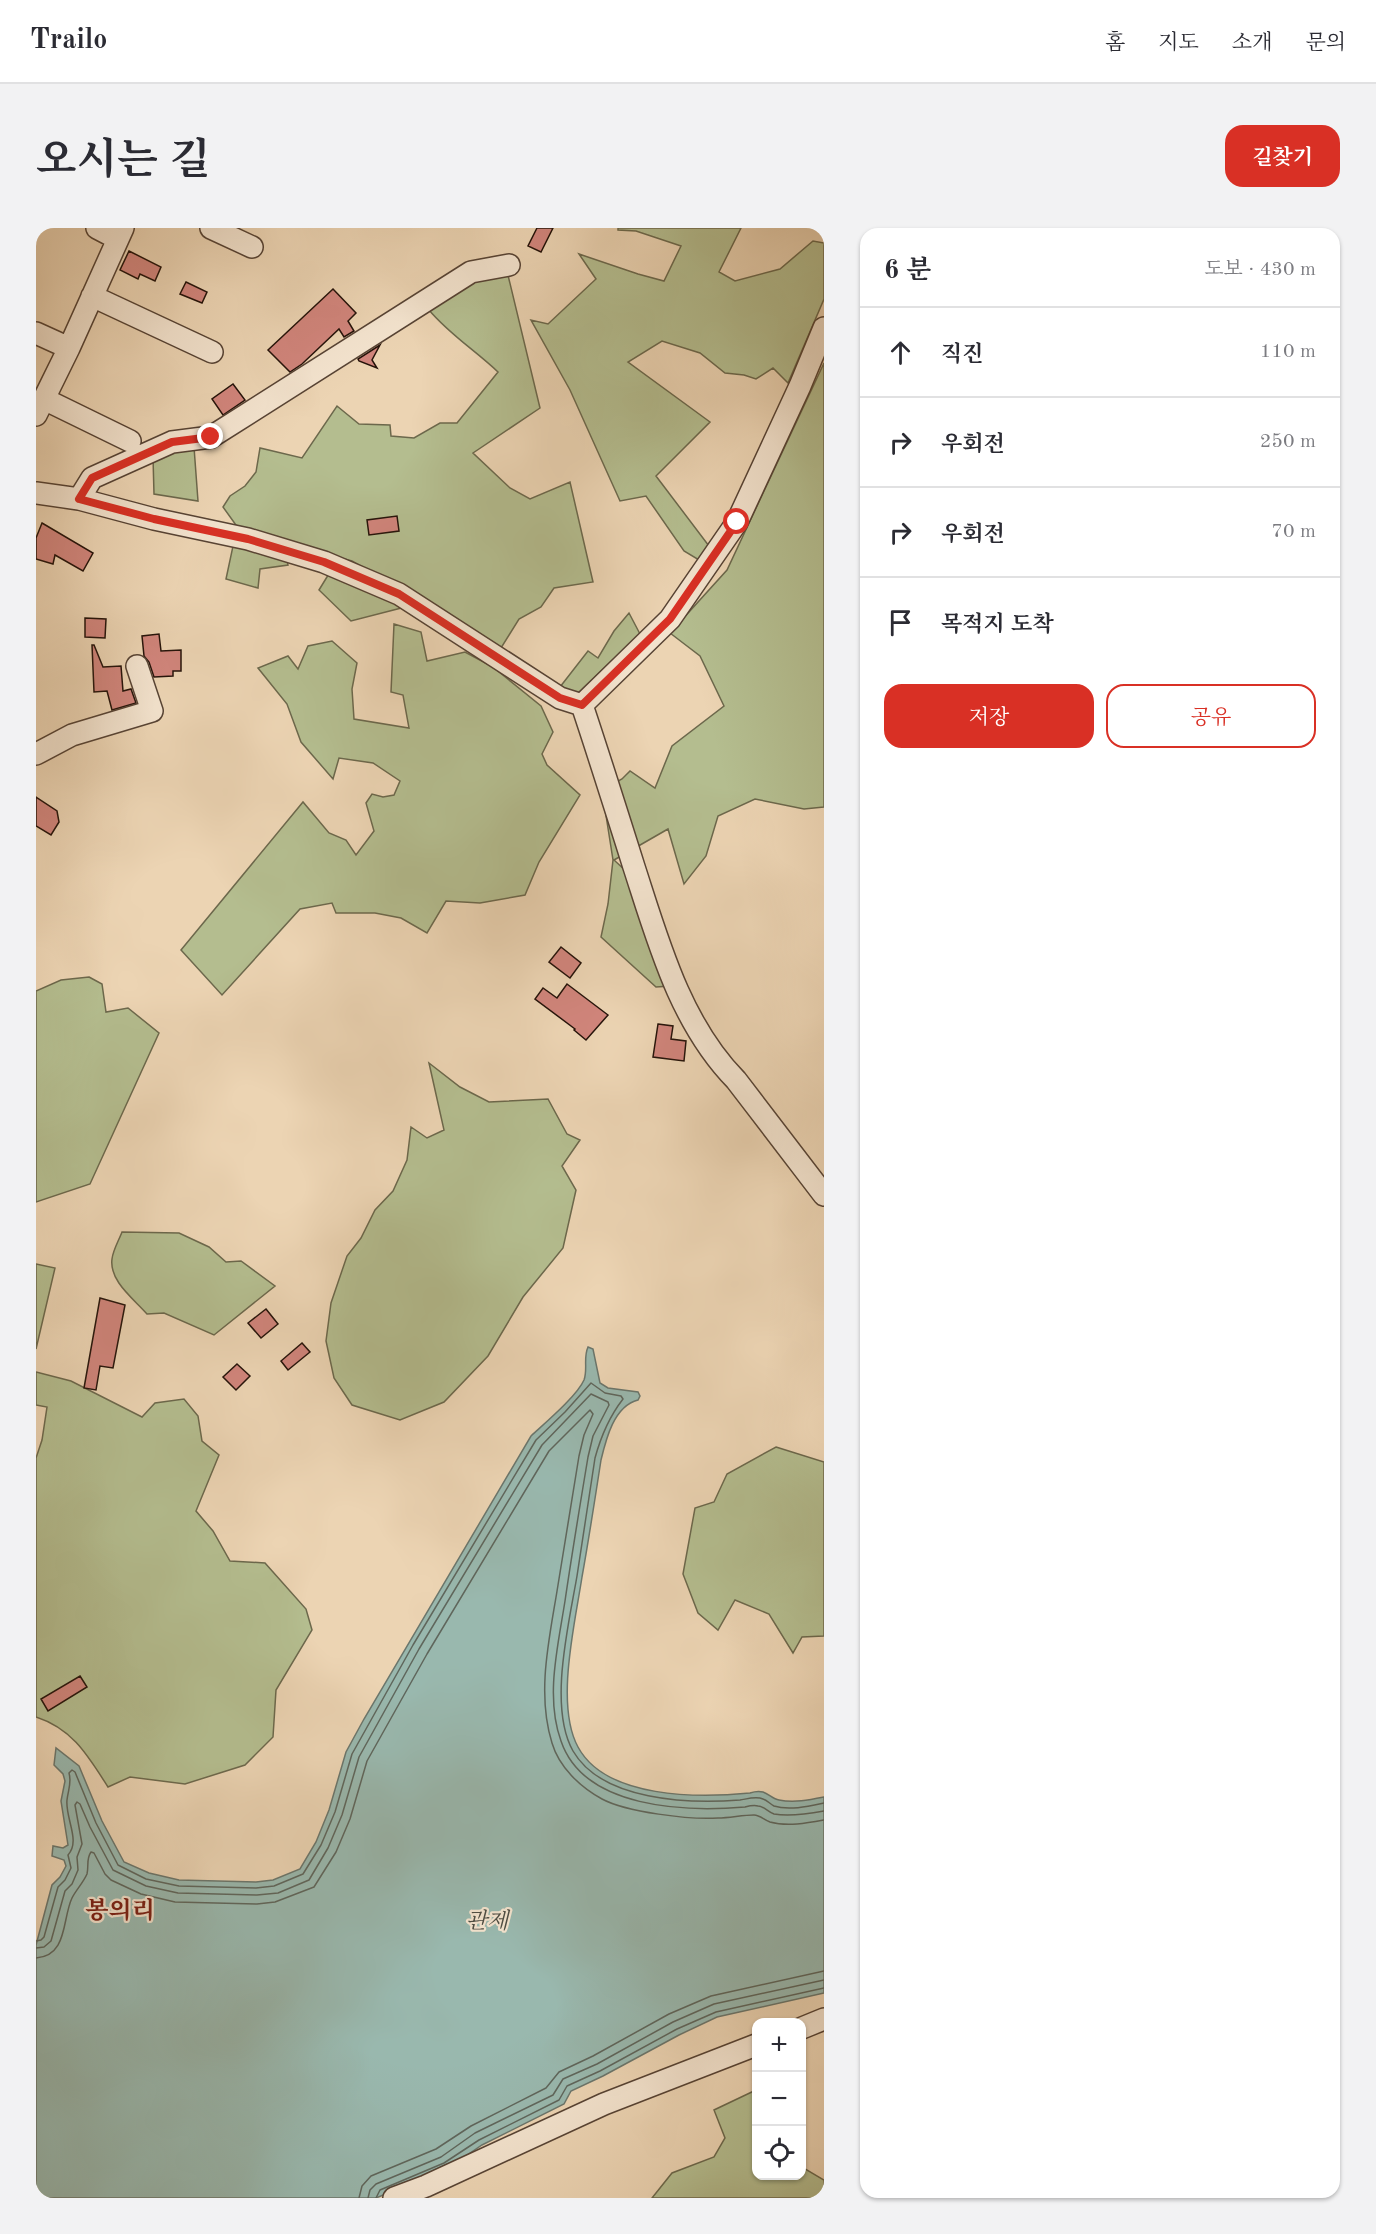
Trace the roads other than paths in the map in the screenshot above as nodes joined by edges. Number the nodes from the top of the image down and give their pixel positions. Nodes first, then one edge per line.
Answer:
1 (97, 228) edge
2 (211, 228) edge
3 (120, 233) edge
4 (252, 247) dead end
5 (509, 265) dead end
6 (92, 296) junction
7 (824, 328) edge
8 (36, 333) edge
9 (69, 348) junction
10 (212, 352) dead end
11 (40, 407) edge
12 (130, 441) dead end
13 (36, 493) edge
14 (79, 499) junction
15 (137, 666) dead end
16 (582, 705) junction
17 (36, 754) edge
18 (824, 1195) edge
19 (824, 2019) edge
20 (806, 2026) edge
21 (752, 2047) edge
22 (394, 2198) edge

1 - 3 street
2 - 4 street
3 - 6 street
5 - 14 street
6 - 9 street
6 - 10 street
7 - 16 street
8 - 9 street
9 - 11 street
11 - 12 street
13 - 14 street
14 - 16 street
15 - 17 street
16 - 18 street
19 - 20 street
21 - 22 street

